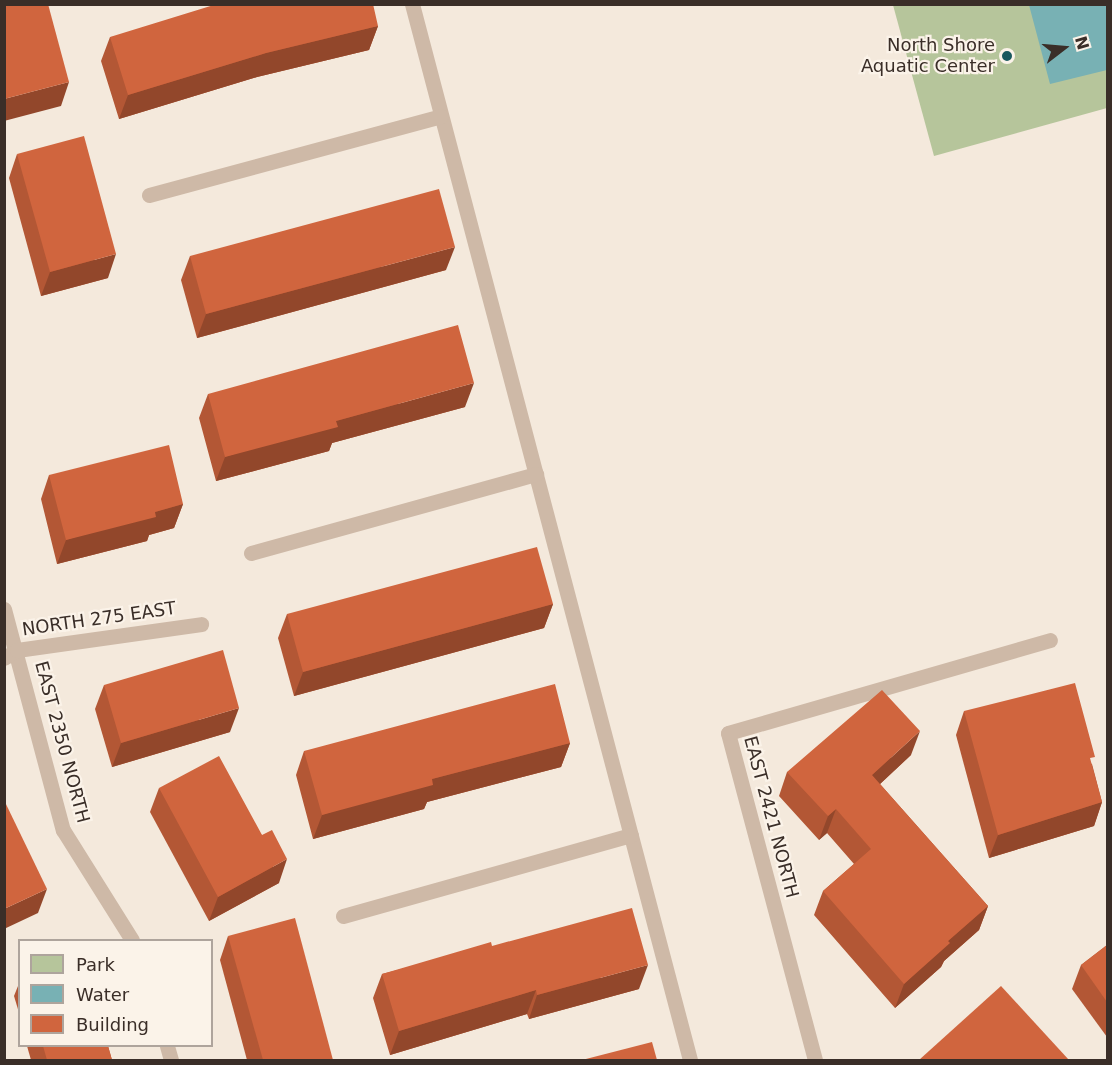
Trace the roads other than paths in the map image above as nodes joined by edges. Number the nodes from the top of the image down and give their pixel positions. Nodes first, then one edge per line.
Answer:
1 (412, 4) edge
2 (441, 116) junction
3 (148, 195) dead end
4 (536, 474) junction
5 (251, 553) dead end
6 (4, 609) edge
7 (201, 624) dead end
8 (1050, 640) dead end
9 (11, 654) edge
10 (631, 835) junction
11 (343, 916) dead end
12 (131, 939) edge
13 (690, 1060) edge
14 (815, 1060) edge

1 - 2 lane
2 - 3 lane
2 - 4 lane
4 - 5 lane
4 - 10 lane
6 - 9 lane, EAST 2350 NORTH
7 - 9 lane, NORTH 275 EAST
8 - 14 lane, EAST 2421 NORTH
9 - 12 lane, EAST 2350 NORTH
10 - 11 lane
10 - 13 lane

